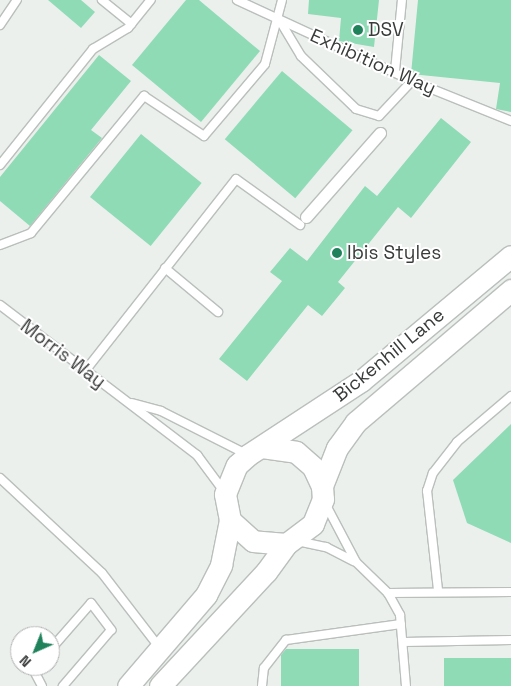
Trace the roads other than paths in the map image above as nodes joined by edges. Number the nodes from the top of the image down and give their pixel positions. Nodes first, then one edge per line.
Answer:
1 (17, 0) edge
2 (102, 0) edge
3 (151, 0) edge
4 (237, 0) edge
5 (282, 0) edge
6 (402, 0) edge
7 (280, 21) junction
8 (132, 24) junction
9 (0, 25) edge
10 (395, 72) junction
11 (412, 81) junction
12 (511, 121) edge
13 (380, 133) dead end
14 (0, 165) edge
15 (303, 221) joint
16 (0, 245) edge
17 (511, 256) edge
18 (165, 268) junction
19 (511, 290) edge
20 (0, 305) edge
21 (218, 312) dead end
22 (85, 371) junction
23 (511, 396) edge
24 (127, 402) junction
25 (255, 451) junction
26 (0, 478) edge
27 (322, 492) junction
28 (225, 494) junction
29 (230, 520) junction
30 (290, 543) junction
31 (356, 562) junction
32 (438, 590) junction
33 (511, 592) edge
34 (388, 593) junction
35 (401, 624) junction
36 (60, 639) edge
37 (511, 640) edge
38 (403, 642) junction
39 (159, 647) junction
40 (63, 686) edge
41 (128, 686) edge
42 (160, 686) edge
43 (262, 686) edge
44 (406, 686) edge

1 - 9 lane
2 - 8 lane
3 - 8 lane
4 - 7 lane, Exhibition Way
5 - 7 lane
6 - 10 lane
7 - 10 lane, Exhibition Way
7 - 11 lane
7 - 16 lane
8 - 14 lane
10 - 11 lane, Exhibition Way
11 - 12 lane, Exhibition Way
13 - 15 street
15 - 18 lane
17 - 25 main road, Bickenhill Lane
18 - 21 lane
18 - 22 lane
19 - 27 main road, Bickenhill Lane
20 - 22 lane, Morris Way
22 - 24 lane, Morris Way
23 - 32 lane
24 - 25 lane
24 - 28 lane, Morris Way
25 - 27 main road
25 - 28 main road
26 - 39 lane
27 - 30 main road
27 - 31 lane
28 - 29 main road
29 - 30 main road
29 - 39 main road
30 - 31 lane
30 - 42 main road
31 - 34 lane
32 - 33 lane
32 - 34 lane
34 - 35 lane
35 - 38 lane
35 - 43 lane
36 - 40 lane
37 - 38 lane
38 - 44 lane
39 - 41 main road

